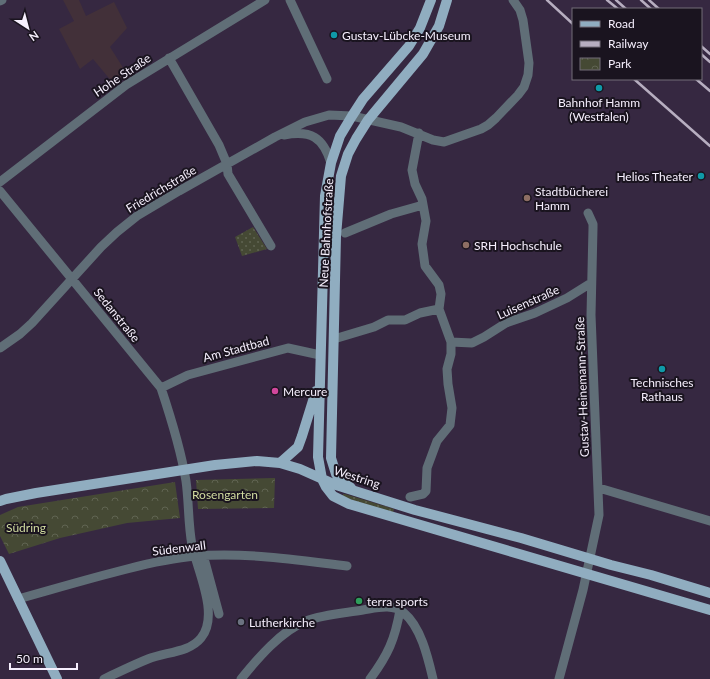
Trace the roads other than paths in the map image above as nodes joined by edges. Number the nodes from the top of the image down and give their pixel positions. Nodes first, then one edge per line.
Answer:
1 (265, 0) edge
2 (290, 0) edge
3 (431, 0) edge
4 (447, 0) edge
5 (513, 0) edge
6 (168, 58) junction
7 (328, 79) dead end
8 (352, 116) junction
9 (368, 120) junction
10 (419, 134) junction
11 (275, 137) junction
12 (331, 163) junction
13 (227, 164) junction
14 (0, 182) edge
15 (0, 191) edge
16 (423, 205) junction
17 (588, 213) dead end
18 (345, 233) dead end
19 (271, 246) dead end
20 (72, 278) junction
21 (592, 283) junction
22 (439, 309) junction
23 (334, 339) junction
24 (451, 342) junction
25 (0, 348) edge
26 (320, 355) junction
27 (320, 378) junction
28 (161, 388) junction
29 (280, 463) junction
30 (184, 470) junction
31 (322, 479) junction
32 (599, 488) junction
33 (354, 491) junction
34 (410, 498) dead end
35 (0, 501) edge
36 (710, 521) edge
37 (196, 556) junction
38 (590, 559) junction
39 (0, 561) edge
40 (205, 562) dead end
41 (347, 566) dead end
42 (587, 573) junction
43 (710, 593) edge
44 (18, 599) junction
45 (400, 610) junction
46 (710, 610) edge
47 (220, 614) dead end
48 (242, 678) edge
49 (57, 679) edge
50 (104, 679) edge
51 (370, 679) edge
52 (433, 679) edge
53 (559, 679) edge

1 - 6 street, Hohe Straße
2 - 7 street
3 - 8 main road, Neue Bahnhofstraße
4 - 9 main road, Neue Bahnhofstraße
5 - 10 street, Friedrichstraße
6 - 13 street
6 - 14 street, Hohe Straße
8 - 9 street, Friedrichstraße
8 - 11 street, Friedrichstraße
8 - 12 main road, Neue Bahnhofstraße
9 - 10 street, Friedrichstraße
9 - 23 main road, Neue Bahnhofstraße
10 - 16 street
11 - 12 street, Friedrichstraße
11 - 13 street, Friedrichstraße
12 - 26 main road, Neue Bahnhofstraße
13 - 19 street
13 - 20 street, Friedrichstraße
15 - 20 street, Sedanstraße
16 - 18 street
16 - 22 street
17 - 21 street, Gustav-Heinemann-Straße
20 - 25 street, Friedrichstraße
20 - 28 street, Sedanstraße
21 - 24 street, Luisenstraße
21 - 32 street, Gustav-Heinemann-Straße
22 - 23 street
22 - 24 street
23 - 33 main road, Neue Bahnhofstraße
24 - 34 street
26 - 27 main road, Neue Bahnhofstraße
26 - 28 street, Am Stadtbad
27 - 29 main road
27 - 31 main road, Neue Bahnhofstraße
28 - 30 street, Sedanstraße
29 - 30 main road
29 - 31 main road
30 - 35 main road
30 - 37 street, Sedanstraße
31 - 33 main road, Westring
31 - 42 main road, Westring
32 - 36 street
32 - 38 street, Gustav-Heinemann-Straße
33 - 38 main road, Westring
37 - 41 street, Südenwall
37 - 44 street, Südenwall
37 - 50 street, Sedanstraße
38 - 42 street, Gustav-Heinemann-Straße
38 - 43 main road, Westring
39 - 44 main road
40 - 47 street
42 - 46 main road, Westring
42 - 53 street, Gustav-Heinemann-Straße
44 - 49 main road
45 - 48 street
45 - 51 street
45 - 52 street

